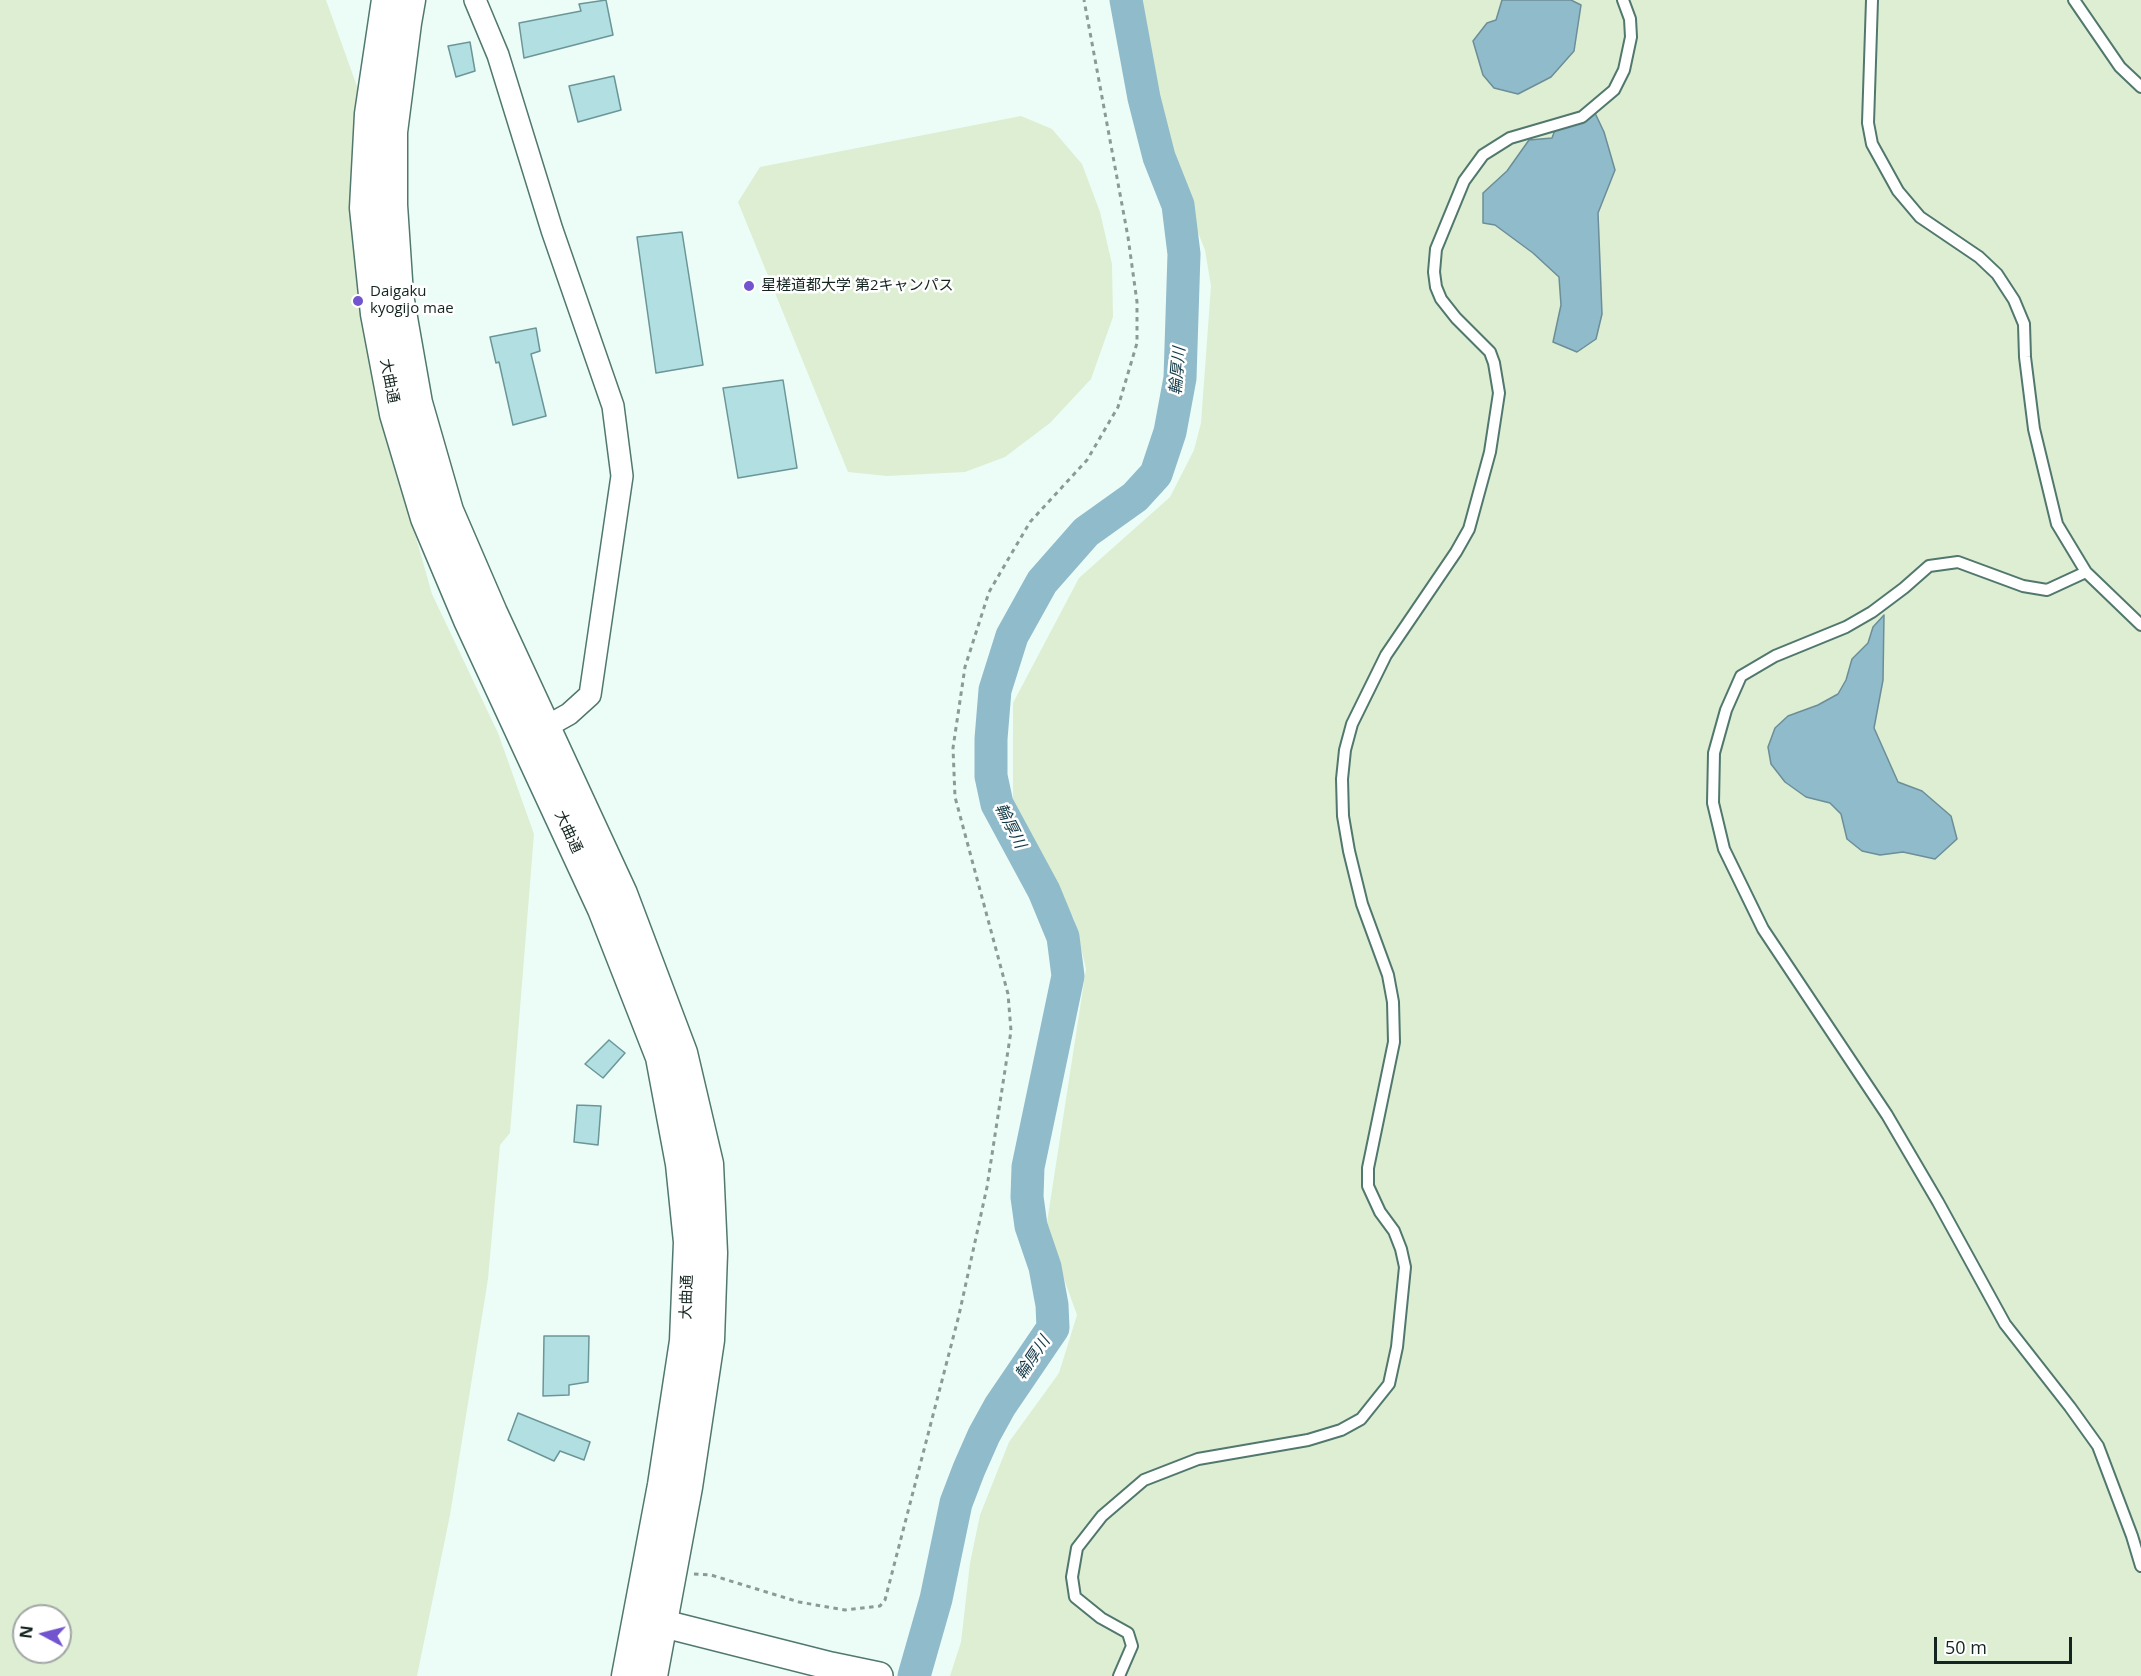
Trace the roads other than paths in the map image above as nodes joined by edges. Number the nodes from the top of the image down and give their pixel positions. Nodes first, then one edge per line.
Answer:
1 (387, 0) edge
2 (410, 0) edge
3 (475, 0) edge
4 (1623, 0) edge
5 (1872, 0) edge
6 (2074, 0) edge
7 (2141, 87) edge
8 (2086, 572) junction
9 (2141, 625) edge
10 (535, 733) junction
11 (2141, 1566) edge
12 (650, 1621) junction
13 (627, 1676) edge
14 (652, 1676) edge
15 (878, 1676) edge
16 (1119, 1676) edge

1 - 10 main road, 大曲通
2 - 10 main road, 大曲通
3 - 10 street
4 - 16 lane
5 - 8 lane
6 - 7 lane
8 - 9 lane
8 - 11 lane
10 - 12 main road, 大曲通
10 - 12 main road, 大曲通
12 - 13 main road, 大曲通
12 - 14 main road, 大曲通
12 - 15 street

